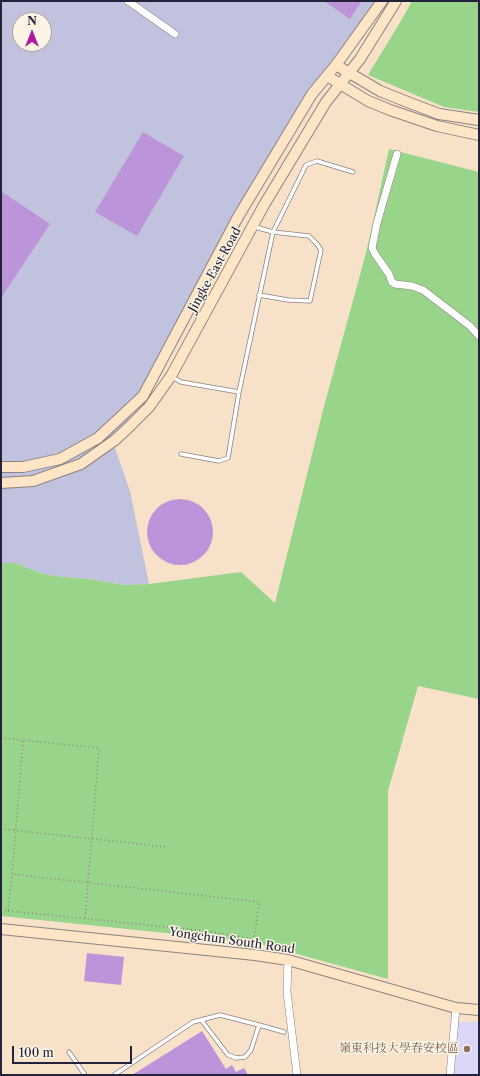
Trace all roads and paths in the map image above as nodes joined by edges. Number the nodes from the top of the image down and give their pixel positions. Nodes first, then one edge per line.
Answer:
1 (128, 1) edge
2 (382, 1) edge
3 (396, 1) edge
4 (175, 34) dead end
5 (336, 65) junction
6 (348, 73) junction
7 (327, 76) junction
8 (340, 85) junction
9 (479, 120) edge
10 (479, 135) edge
11 (397, 154) dead end
12 (353, 172) dead end
13 (254, 226) junction
14 (273, 232) junction
15 (259, 295) junction
16 (479, 336) edge
17 (171, 376) junction
18 (239, 392) junction
19 (181, 454) dead end
20 (1, 467) edge
21 (1, 483) edge
22 (1, 738) edge
23 (23, 741) junction
24 (1, 829) edge
25 (16, 831) junction
26 (92, 839) junction
27 (167, 846) dead end
28 (12, 874) junction
29 (88, 882) junction
30 (1, 911) edge
31 (8, 911) junction
32 (85, 919) junction
33 (1, 928) edge
34 (254, 938) junction
35 (254, 955) junction
36 (288, 960) junction
37 (456, 1008) junction
38 (479, 1010) edge
39 (202, 1021) junction
40 (259, 1025) junction
41 (284, 1032) dead end
42 (69, 1052) dead end
43 (85, 1075) edge
44 (114, 1075) edge
45 (298, 1075) edge
46 (450, 1075) edge

1 - 4 street
2 - 5 street, Jingke East Road
3 - 6 street, Jingke East Road
5 - 6 street
5 - 7 street, Jingke East Road
6 - 8 street, Jingke East Road
6 - 9 street
7 - 8 street
7 - 20 street, Jingke East Road
8 - 10 street
8 - 13 street, Jingke East Road
11 - 16 street
12 - 14 lane
13 - 14 lane
13 - 17 street, Jingke East Road
14 - 15 lane
14 - 15 lane
15 - 18 lane
17 - 18 lane
17 - 21 street, Jingke East Road
18 - 19 lane
22 - 23 path
23 - 25 path
23 - 26 path
24 - 25 path
25 - 26 path
25 - 28 path
26 - 27 path
26 - 29 path
28 - 29 path
28 - 31 path
29 - 32 path
29 - 34 path
30 - 31 path
31 - 32 path
32 - 34 path
33 - 35 street, Yongchun South Road
34 - 35 path
35 - 36 street, Yongchun South Road
36 - 37 street, Yongchun South Road
36 - 45 street
37 - 38 street, Yongchun South Road
37 - 46 street
39 - 40 lane
39 - 40 lane
39 - 44 lane
40 - 41 lane
42 - 43 lane

